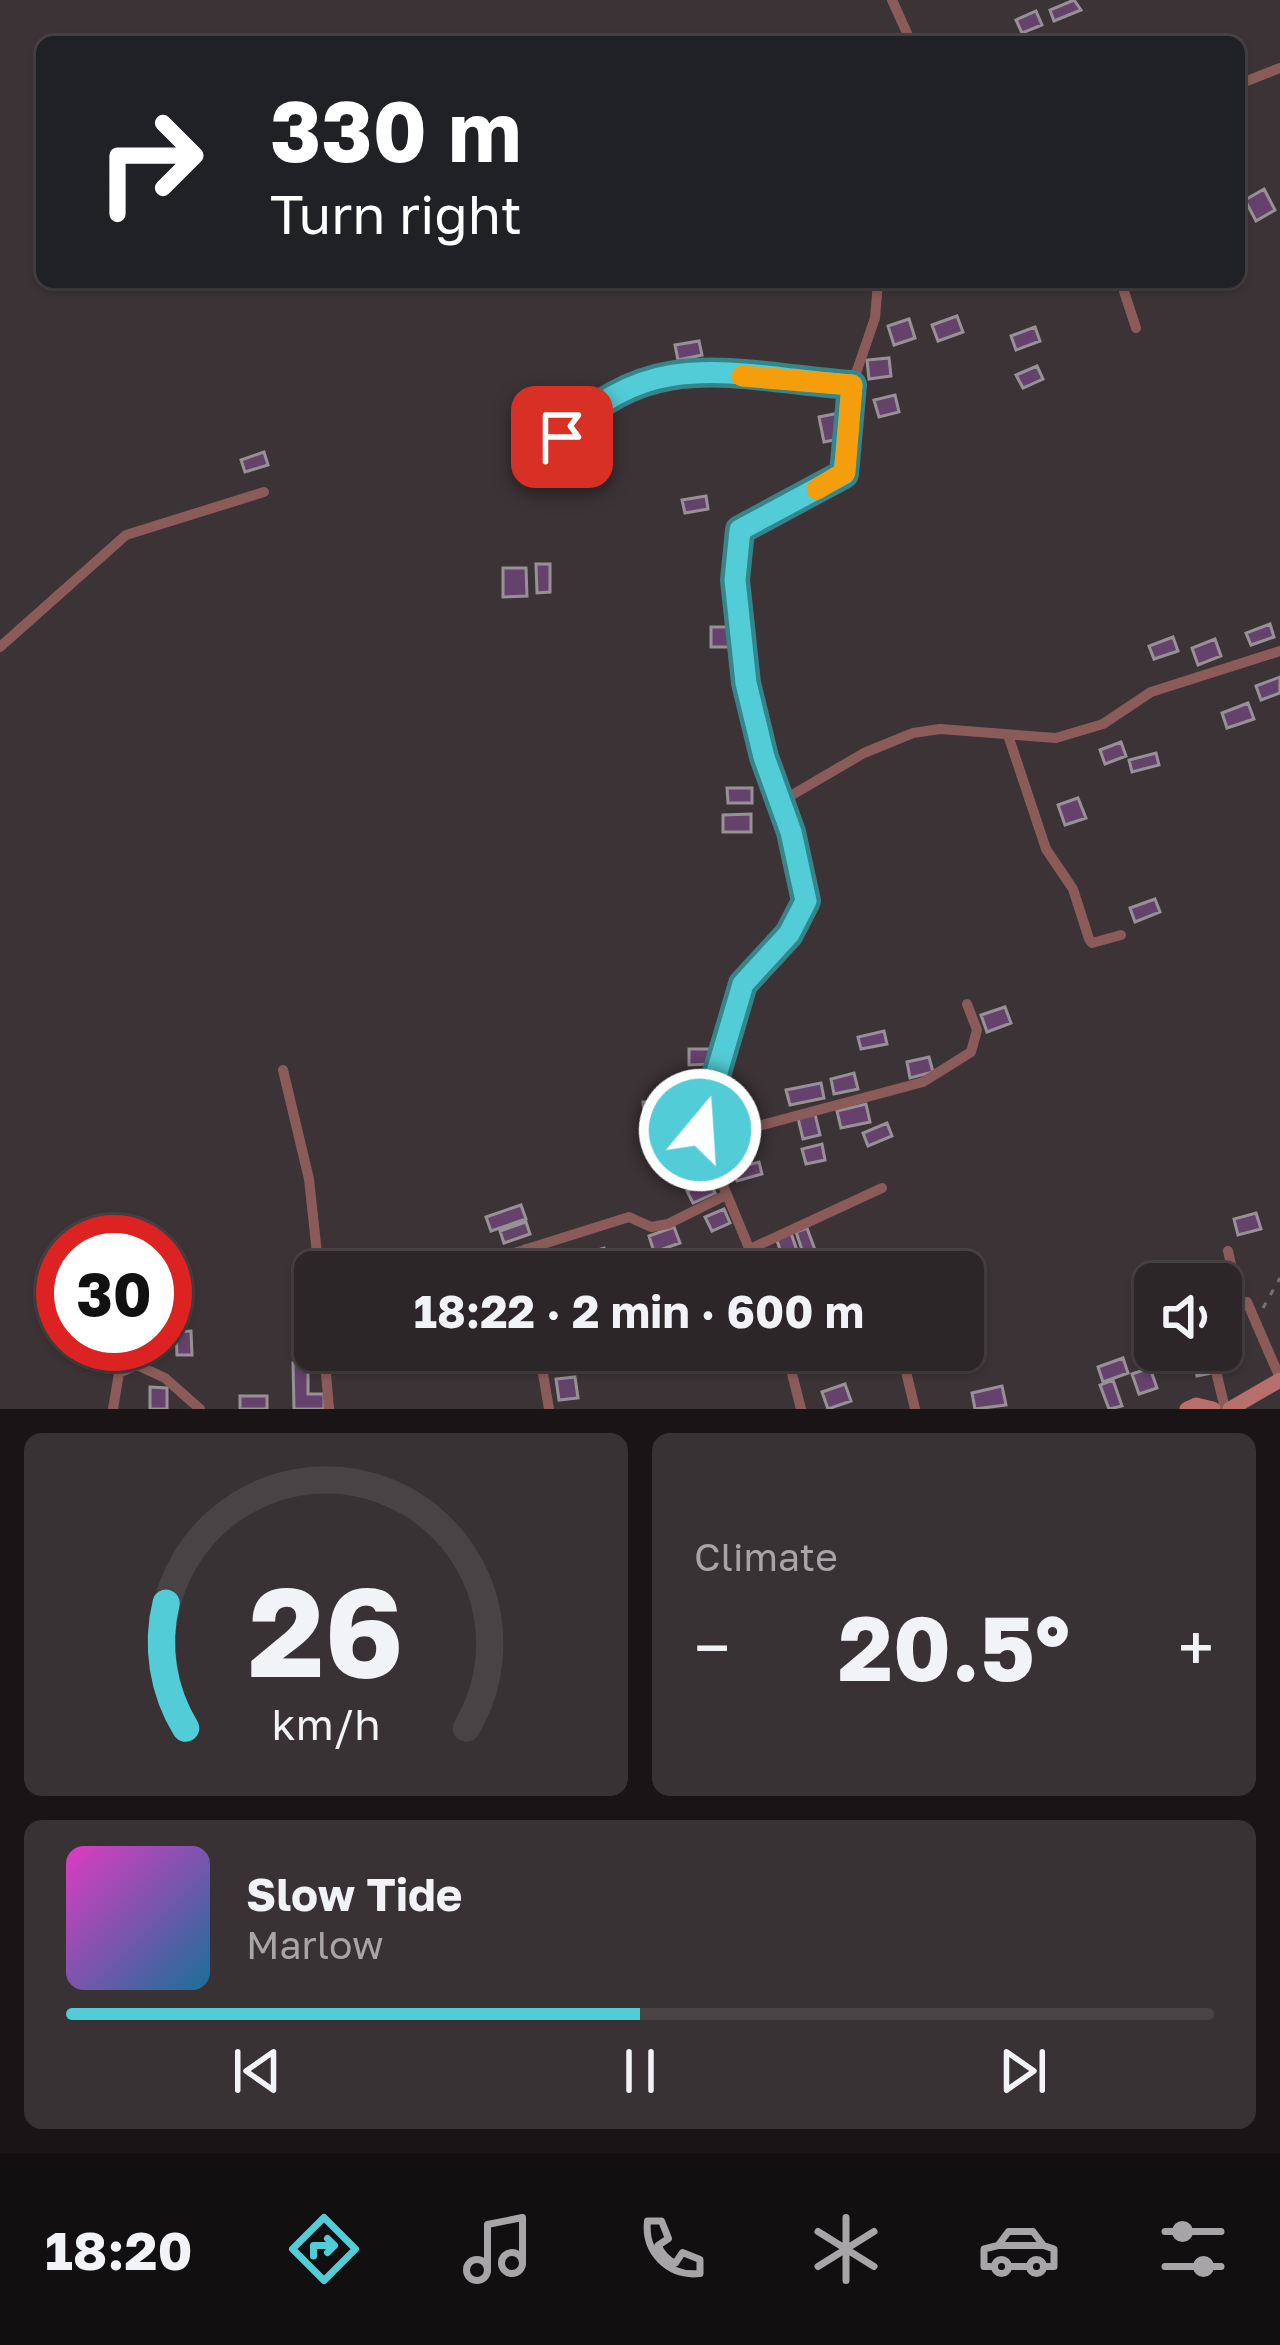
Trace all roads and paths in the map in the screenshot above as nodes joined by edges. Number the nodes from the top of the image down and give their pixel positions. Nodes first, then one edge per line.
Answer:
1 (892, 0) edge
2 (908, 36) edge
3 (1280, 68) edge
4 (1245, 82) edge
5 (878, 288) edge
6 (1122, 288) edge
7 (1136, 328) dead end
8 (852, 385) junction
9 (562, 437) dead end
10 (264, 492) dead end
11 (0, 647) edge
12 (1280, 651) edge
13 (1008, 735) junction
14 (780, 802) junction
15 (1121, 935) dead end
16 (967, 1004) dead end
17 (284, 1070) dead end
18 (702, 1141) junction
19 (882, 1188) dead end
20 (726, 1195) junction
21 (526, 1249) joint
22 (750, 1249) joint
23 (317, 1251) edge
24 (520, 1251) edge
25 (1228, 1251) dead end
26 (1231, 1263) edge
27 (1280, 1278) edge
28 (1242, 1304) edge
29 (1256, 1320) junction
30 (326, 1371) edge
31 (543, 1371) edge
32 (791, 1371) edge
33 (906, 1371) edge
34 (1217, 1371) edge
35 (1279, 1382) edge
36 (112, 1409) edge
37 (200, 1409) edge
38 (329, 1409) edge
39 (549, 1409) edge
40 (801, 1409) edge
41 (915, 1409) edge
42 (1228, 1409) edge

1 - 2 street
3 - 4 street
5 - 8 street
6 - 7 street
8 - 9 street
8 - 14 street
10 - 11 street
12 - 13 street
13 - 14 street
13 - 15 street
14 - 18 street
16 - 18 street
17 - 23 street
18 - 20 street
19 - 22 street
20 - 21 street
20 - 22 street
21 - 24 street
25 - 26 street
27 - 29 path
28 - 29 street
29 - 35 street
30 - 38 street
31 - 39 street
32 - 40 street
33 - 41 street
34 - 42 street
35 - 42 main road
36 - 37 street

